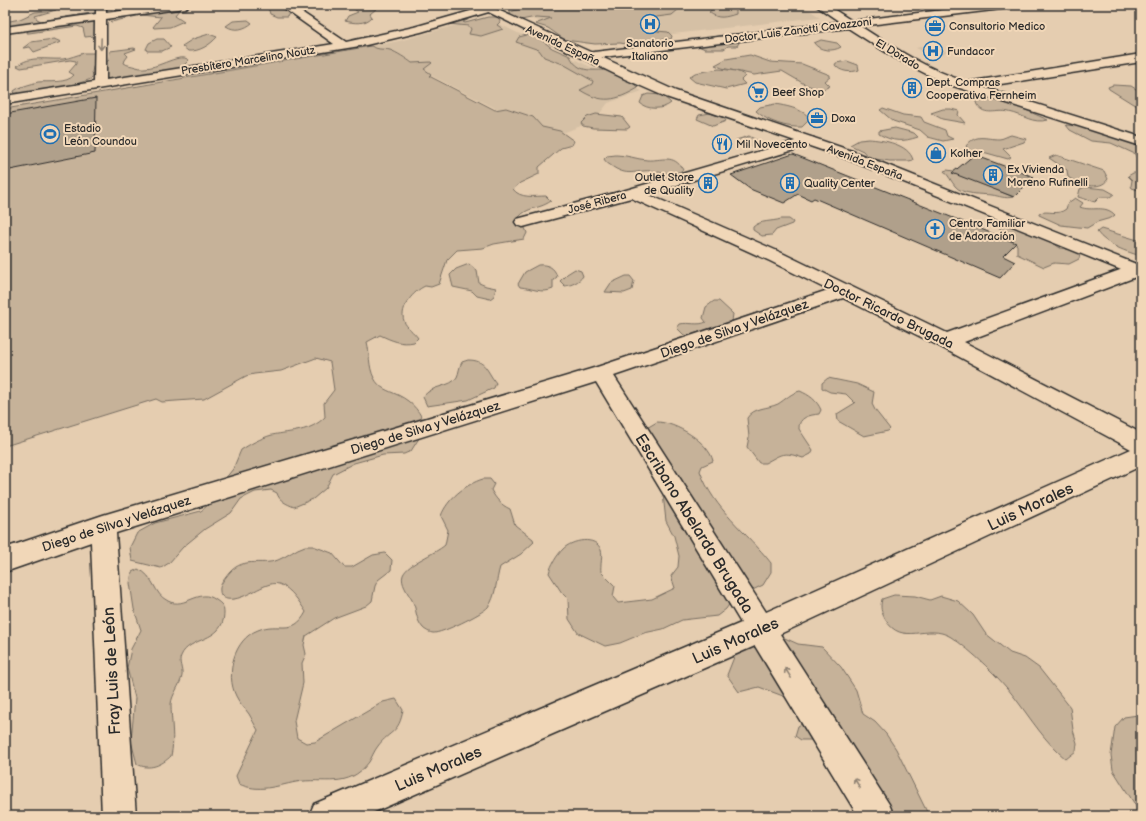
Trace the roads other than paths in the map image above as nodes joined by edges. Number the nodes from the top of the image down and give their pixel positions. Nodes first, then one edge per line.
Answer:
1 (186, 5) edge
2 (284, 5) edge
3 (820, 5) edge
4 (1010, 5) edge
5 (484, 7) edge
6 (102, 11) edge
7 (850, 24) junction
8 (5, 30) edge
9 (344, 45) junction
10 (586, 56) junction
11 (1141, 58) edge
12 (100, 84) junction
13 (965, 86) junction
14 (5, 100) edge
15 (809, 141) junction
16 (1141, 142) edge
17 (632, 192) junction
18 (523, 222) dead end
19 (1139, 271) edge
20 (844, 291) junction
21 (946, 341) junction
22 (602, 373) junction
23 (1141, 444) edge
24 (1141, 455) edge
25 (102, 526) junction
26 (5, 560) edge
27 (760, 629) junction
28 (119, 816) edge
29 (326, 816) edge
30 (877, 816) edge

1 - 6 street
2 - 9 street
3 - 7 street, El Dorado
4 - 7 street, Doctor Luis Zanotti Cavazzoni
5 - 9 street, Presbítero Marcelino Noutz
5 - 10 street, Avenida España
6 - 8 street
6 -> 12 street
7 - 10 street, Doctor Luis Zanotti Cavazzoni
7 - 13 street, El Dorado
9 - 12 street, Presbítero Marcelino Noutz
10 - 15 street, Avenida España
11 - 13 street
12 - 14 street, Presbítero Marcelino Noutz
13 - 16 street, El Dorado
15 - 17 street, José Ribera
15 - 19 street, Avenida España
17 - 18 street, José Ribera
17 - 20 street, Doctor Ricardo Brugada
19 - 21 street
20 - 21 street, Doctor Ricardo Brugada
20 - 22 street, Diego de Silva y Velázquez
21 - 23 street, Doctor Ricardo Brugada
22 - 25 street, Diego de Silva y Velázquez
22 - 27 street, Escribano Abelardo Brugada
24 - 27 street, Luis Morales
25 - 26 street, Diego de Silva y Velázquez
25 - 28 street, Fray Luis de León
27 - 29 street, Luis Morales
30 -> 27 street, Escribano Abelardo Brugada

